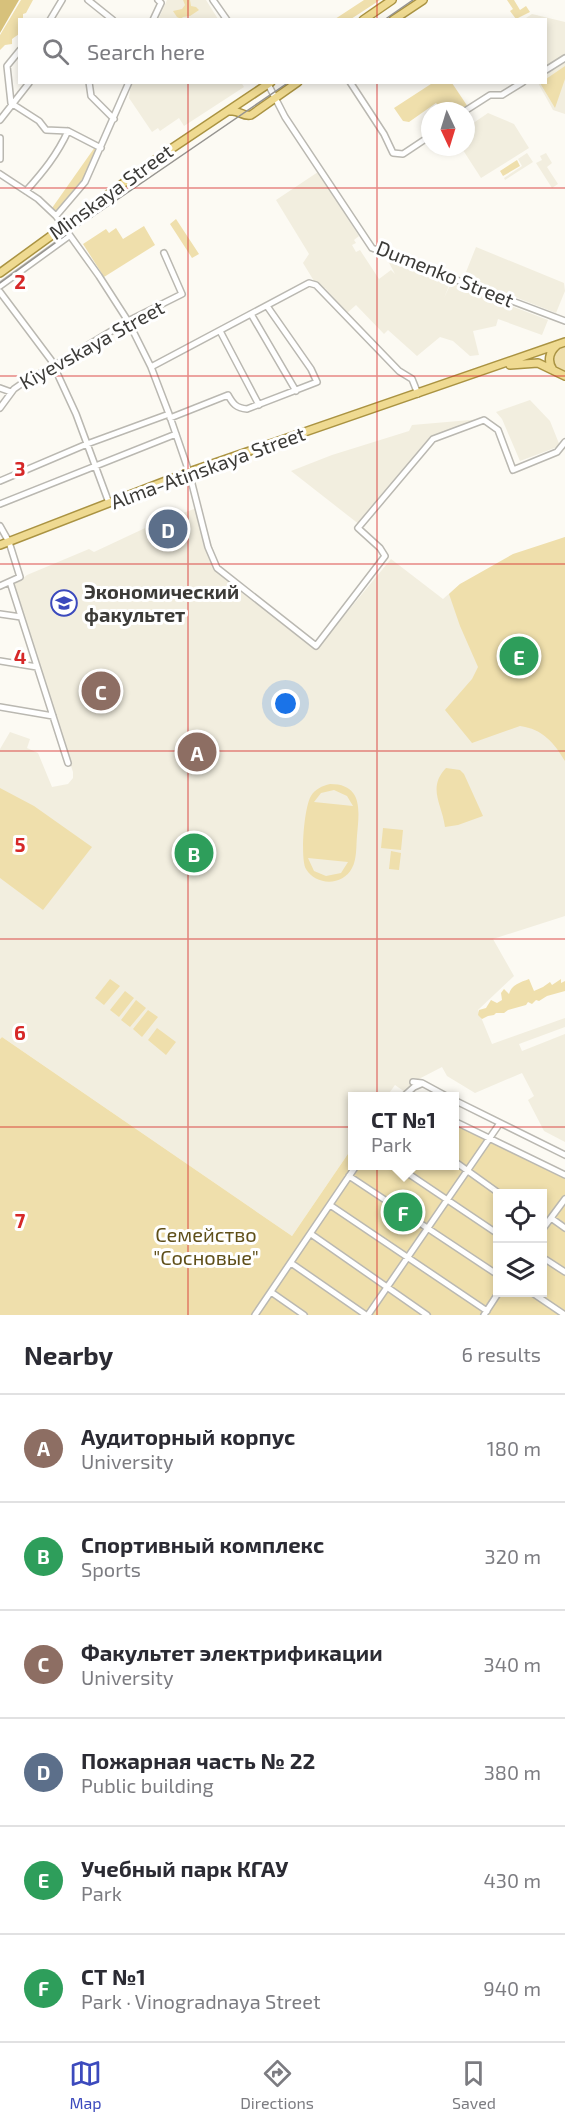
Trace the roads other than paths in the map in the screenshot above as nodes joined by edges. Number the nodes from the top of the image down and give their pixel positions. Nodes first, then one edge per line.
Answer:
1 (62, 0) edge
2 (88, 0) edge
3 (213, 0) edge
4 (392, 0) edge
5 (423, 0) edge
6 (160, 2) edge
7 (51, 18) edge
8 (110, 18) edge
9 (154, 18) edge
10 (225, 18) edge
11 (366, 18) edge
12 (396, 18) edge
13 (18, 52) edge
14 (565, 58) edge
15 (547, 69) edge
16 (28, 84) edge
17 (89, 84) edge
18 (128, 84) edge
19 (268, 84) edge
20 (269, 84) edge
21 (295, 84) edge
22 (351, 84) edge
23 (520, 84) edge
24 (249, 98) junction
25 (275, 98) junction
26 (11, 103) junction
27 (475, 105) edge
28 (241, 112) junction
29 (223, 114) junction
30 (114, 119) junction
31 (0, 120) edge
32 (68, 131) junction
33 (0, 138) edge
34 (421, 142) edge
35 (101, 148) junction
36 (0, 159) edge
37 (0, 174) edge
38 (26, 191) junction
39 (56, 216) junction
40 (63, 226) junction
41 (69, 236) junction
42 (164, 253) dead end
43 (0, 273) edge
44 (0, 286) edge
45 (0, 292) edge
46 (267, 306) junction
47 (251, 314) junction
48 (128, 321) junction
49 (565, 321) edge
50 (220, 331) junction
51 (561, 343) edge
52 (52, 367) junction
53 (151, 367) junction
54 (493, 368) junction
55 (557, 373) junction
56 (565, 376) edge
57 (0, 388) edge
58 (296, 390) junction
59 (11, 392) junction
60 (418, 394) junction
61 (259, 405) junction
62 (0, 408) edge
63 (170, 416) junction
64 (176, 434) junction
65 (565, 442) edge
66 (87, 444) junction
67 (96, 466) junction
68 (189, 472) junction
69 (0, 481) edge
70 (109, 503) junction
71 (0, 504) edge
72 (0, 526) edge
73 (9, 542) junction
74 (0, 546) edge
75 (10, 582) junction
76 (0, 586) edge
77 (0, 614) edge
78 (21, 617) junction
79 (0, 661) edge
80 (37, 667) junction
81 (0, 707) edge
82 (53, 716) junction
83 (68, 763) dead end
84 (413, 1082) dead end
85 (422, 1083) junction
86 (409, 1092) edge
87 (439, 1092) edge
88 (459, 1103) edge
89 (459, 1123) edge
90 (500, 1123) junction
91 (489, 1138) junction
92 (565, 1155) edge
93 (459, 1164) edge
94 (353, 1170) edge
95 (403, 1170) edge
96 (467, 1170) junction
97 (565, 1175) edge
98 (349, 1176) junction
99 (493, 1189) edge
100 (448, 1199) junction
101 (565, 1199) edge
102 (330, 1205) junction
103 (551, 1218) junction
104 (547, 1223) edge
105 (428, 1228) junction
106 (565, 1228) edge
107 (493, 1230) edge
108 (311, 1234) junction
109 (408, 1258) junction
110 (547, 1260) edge
111 (291, 1263) junction
112 (493, 1272) edge
113 (565, 1272) edge
114 (387, 1287) junction
115 (271, 1292) junction
116 (496, 1297) edge
117 (537, 1297) edge
118 (485, 1313) edge
119 (255, 1315) edge
120 (304, 1315) edge
121 (367, 1315) edge
122 (428, 1315) edge
123 (565, 1315) edge

1 - 7 street
2 - 8 street
3 - 10 street
4 - 11 main road
5 - 12 main road
6 - 9 street
13 - 26 street
14 - 15 street
16 - 26 street
17 - 30 street
18 - 30 street, Minskaya Street
19 - 24 main road, Minskaya Street
20 - 25 street, Dumenko Street
21 - 25 main road
22 - 34 street
23 - 27 street
24 - 28 main road
24 - 29 main road, Minskaya Street
25 - 28 main road
25 - 49 street, Dumenko Street
26 - 31 street
26 - 32 street
28 - 29 main road
29 - 40 main road, Minskaya Street
30 - 35 street, Minskaya Street
32 - 35 street
32 - 38 street
33 - 36 street
35 - 39 street, Minskaya Street
37 - 38 street
38 - 39 street
39 - 40 street
40 - 41 street
40 - 43 main road, Minskaya Street
41 - 44 street, Minskaya Street
41 - 48 street
42 - 48 street, Kiyevskaya Street
45 - 52 street
46 - 47 street
46 - 58 street
46 - 60 street
47 - 50 street
47 - 58 street
48 - 52 street, Kiyevskaya Street
48 - 53 street
50 - 53 street
50 - 61 street
51 - 54 main road, Alma-Atinskaya Street
51 - 55 main road, Alma-Atinskaya Street
52 - 59 street, Kiyevskaya Street
52 - 66 street
53 - 63 street
54 - 55 main road, Alma-Atinskaya Street
54 - 60 main road, Alma-Atinskaya Street
55 - 56 main road, Alma-Atinskaya Street
57 - 59 street
58 - 61 street
59 - 62 street, Kiyevskaya Street
60 - 68 main road, Alma-Atinskaya Street
61 - 63 street
63 - 64 street
63 - 66 street
64 - 67 street
64 - 68 street
65 - 68 street
66 - 67 street
66 - 69 street
67 - 70 street
67 - 71 street
68 - 70 main road, Alma-Atinskaya Street
70 - 73 main road, Alma-Atinskaya Street
72 - 73 street
73 - 74 main road, Alma-Atinskaya Street
73 - 75 street
75 - 76 street
75 - 78 street
77 - 78 street
78 - 80 street
79 - 80 street
80 - 82 street
81 - 82 street
82 - 83 street
84 - 85 street
85 - 86 street
85 - 87 street
88 - 90 street
89 - 91 street
90 - 91 street
90 - 92 street
91 - 96 street
91 - 97 street
93 - 96 street
94 - 98 street
95 - 100 street
96 - 99 street
96 - 100 street
98 - 102 street
98 - 105 street
100 - 105 street
100 - 107 street
101 - 103 street
102 - 108 street
102 - 109 street
103 - 104 street
103 - 106 street
105 - 109 street
105 - 112 street
108 - 111 street
108 - 114 street
109 - 114 street
109 - 118 street
110 - 113 street
111 - 115 street
111 - 121 street
114 - 121 street
114 - 122 street
115 - 119 street
115 - 120 street
116 - 118 street
117 - 123 street

